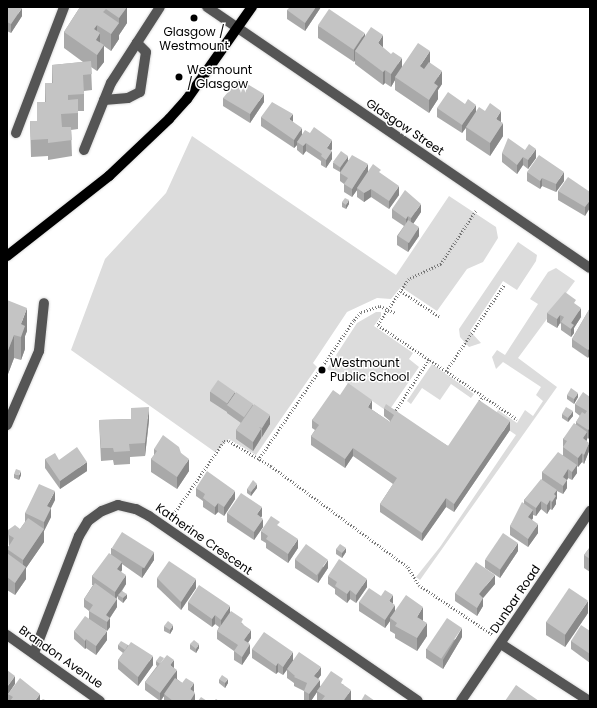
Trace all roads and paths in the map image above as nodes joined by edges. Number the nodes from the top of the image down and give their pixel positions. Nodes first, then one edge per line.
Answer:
1 (64, 7) edge
2 (160, 7) edge
3 (207, 7) edge
4 (252, 7) edge
5 (238, 29) junction
6 (137, 43) junction
7 (104, 100) junction
8 (16, 133) dead end
9 (84, 150) dead end
10 (476, 211) dead end
11 (7, 256) edge
12 (590, 268) edge
13 (504, 285) dead end
14 (401, 291) junction
15 (44, 303) dead end
16 (389, 309) junction
17 (396, 313) dead end
18 (440, 317) dead end
19 (429, 359) junction
20 (446, 371) junction
21 (483, 396) junction
22 (476, 407) edge
23 (393, 414) edge
24 (517, 419) dead end
25 (7, 425) edge
26 (258, 460) junction
27 (590, 511) edge
28 (164, 527) junction
29 (7, 635) edge
30 (498, 640) junction
31 (34, 654) junction
32 (100, 701) edge
33 (418, 701) edge
34 (461, 701) edge
35 (588, 701) edge

1 - 8 street
2 - 6 street
3 - 5 street, Glasgow Street
4 - 5 main road
5 - 11 main road
5 - 12 street, Glasgow Street
6 - 7 street
6 - 7 street
7 - 9 street
10 - 14 path
13 - 20 path
14 - 16 path
14 - 18 path
15 - 25 street
16 - 17 path
16 - 19 path
16 - 26 path
19 - 20 path
19 - 23 path
20 - 21 path
21 - 22 path
21 - 24 path
26 - 28 path
26 - 30 path
27 - 30 street, Dunbar Road
28 - 31 street, Katherine Crescent
28 - 33 street, Katherine Crescent
29 - 31 street, Brandon Avenue
30 - 34 street, Dunbar Road
30 - 35 street
31 - 32 street, Brandon Avenue

